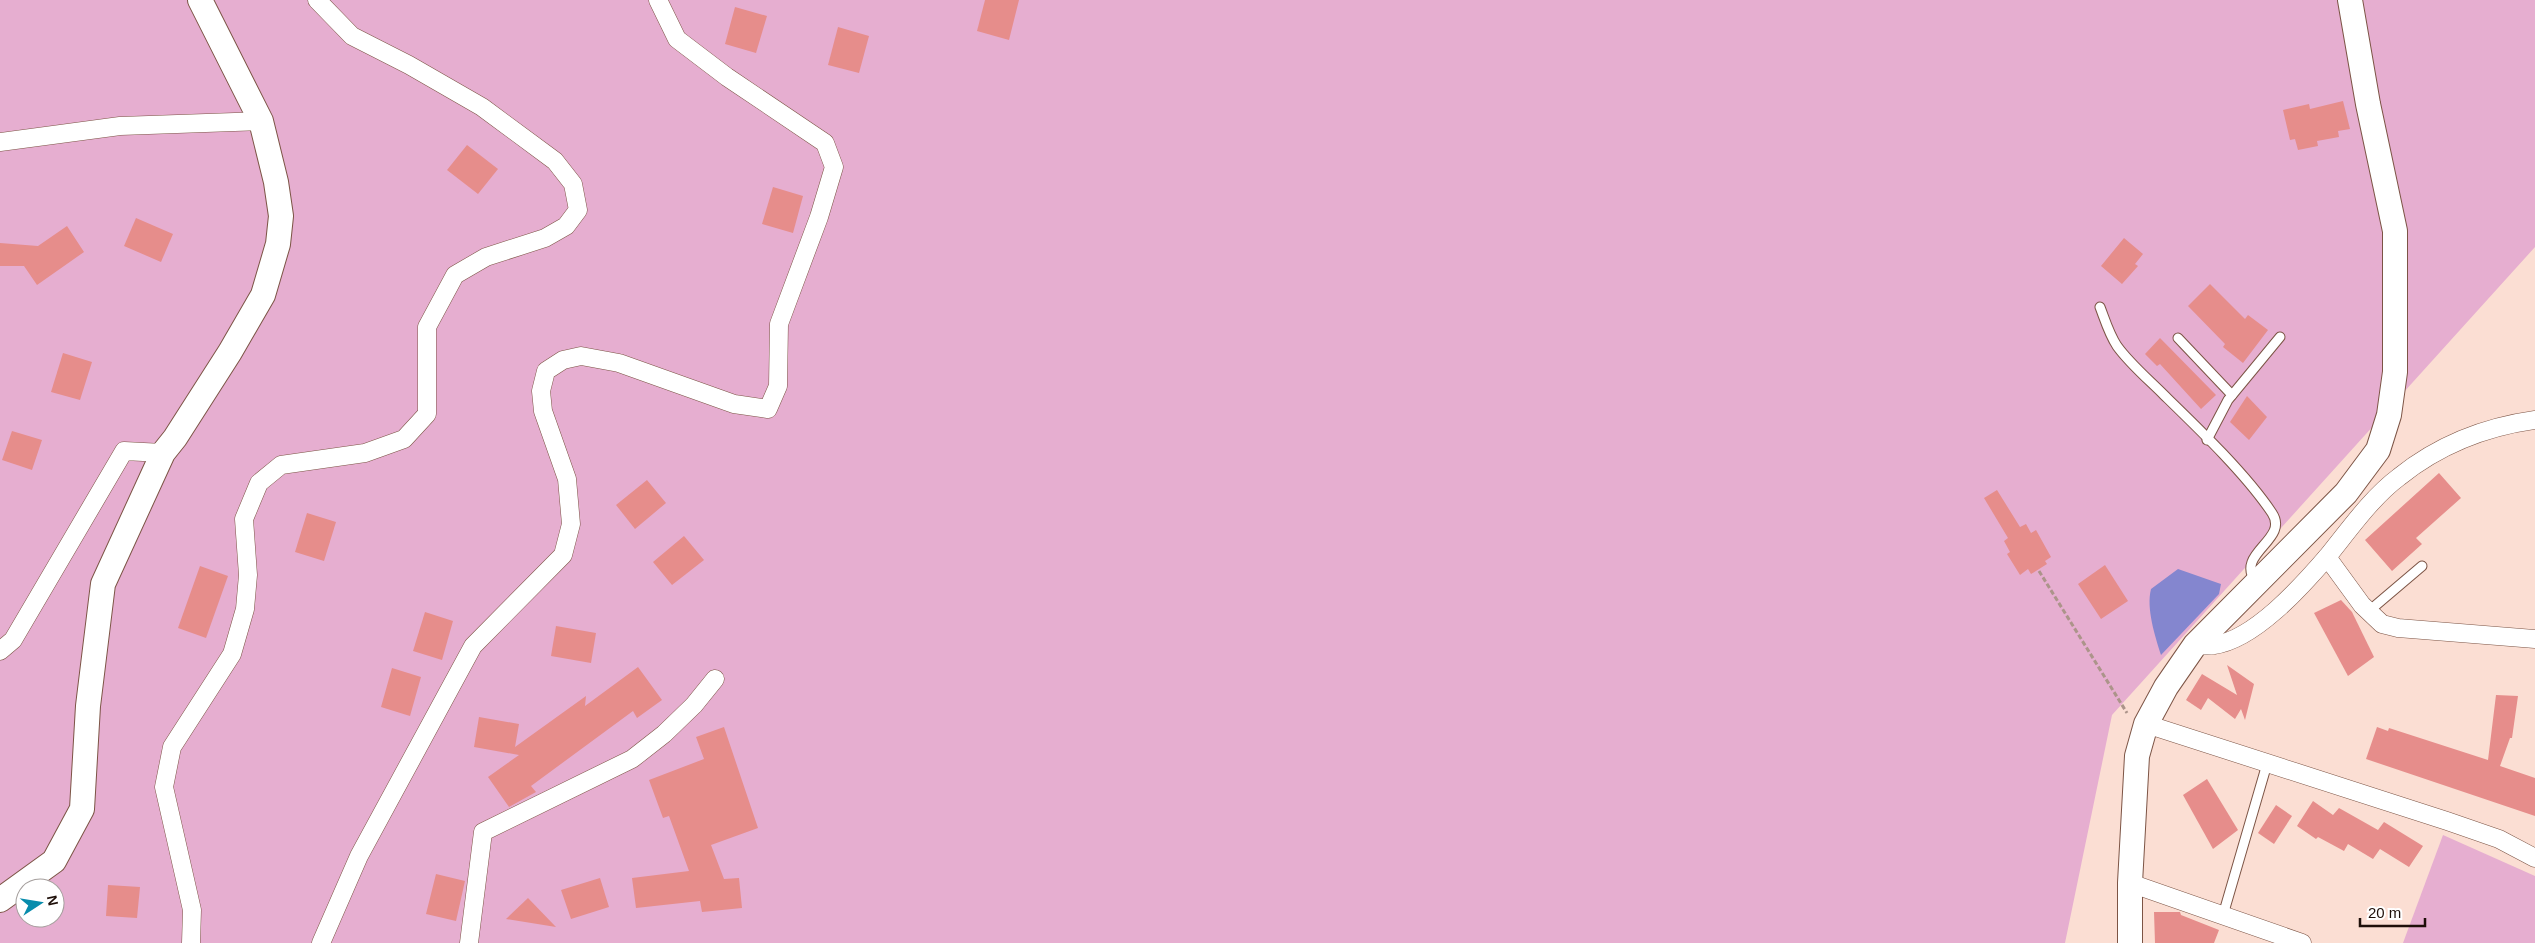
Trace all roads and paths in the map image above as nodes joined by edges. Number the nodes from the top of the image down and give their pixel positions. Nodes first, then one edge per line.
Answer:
1 (200, 0) edge
2 (317, 0) edge
3 (658, 0) edge
4 (2350, 0) edge
5 (261, 121) junction
6 (0, 142) edge
7 (2100, 307) dead end
8 (2280, 337) dead end
9 (2178, 338) dead end
10 (2232, 395) junction
11 (2535, 420) edge
12 (2207, 440) junction
13 (163, 453) junction
14 (2327, 556) junction
15 (2422, 566) dead end
16 (2039, 572) dead end
17 (2257, 583) junction
18 (2369, 611) junction
19 (2535, 640) edge
20 (2195, 645) junction
21 (0, 650) edge
22 (715, 679) dead end
23 (2144, 729) junction
24 (2267, 764) junction
25 (2535, 858) edge
26 (2130, 882) junction
27 (0, 900) edge
28 (2223, 915) junction
29 (191, 943) edge
30 (321, 943) edge
31 (469, 943) edge
32 (2130, 943) edge
33 (2302, 943) edge

1 - 5 street
2 - 29 street
3 - 30 street
4 - 17 street
5 - 6 street
5 - 13 street
7 - 12 lane
8 - 10 lane
9 - 10 lane
10 - 12 lane
11 - 14 street
12 - 17 lane
13 - 21 street
13 - 27 street
14 - 18 street
14 - 20 street
15 - 18 lane
16 - 23 path
17 - 20 street
18 - 19 street
20 - 23 street
22 - 31 street
23 - 24 street
23 - 26 street
24 - 25 street
24 - 28 lane
26 - 28 street
26 - 32 street
28 - 33 street

